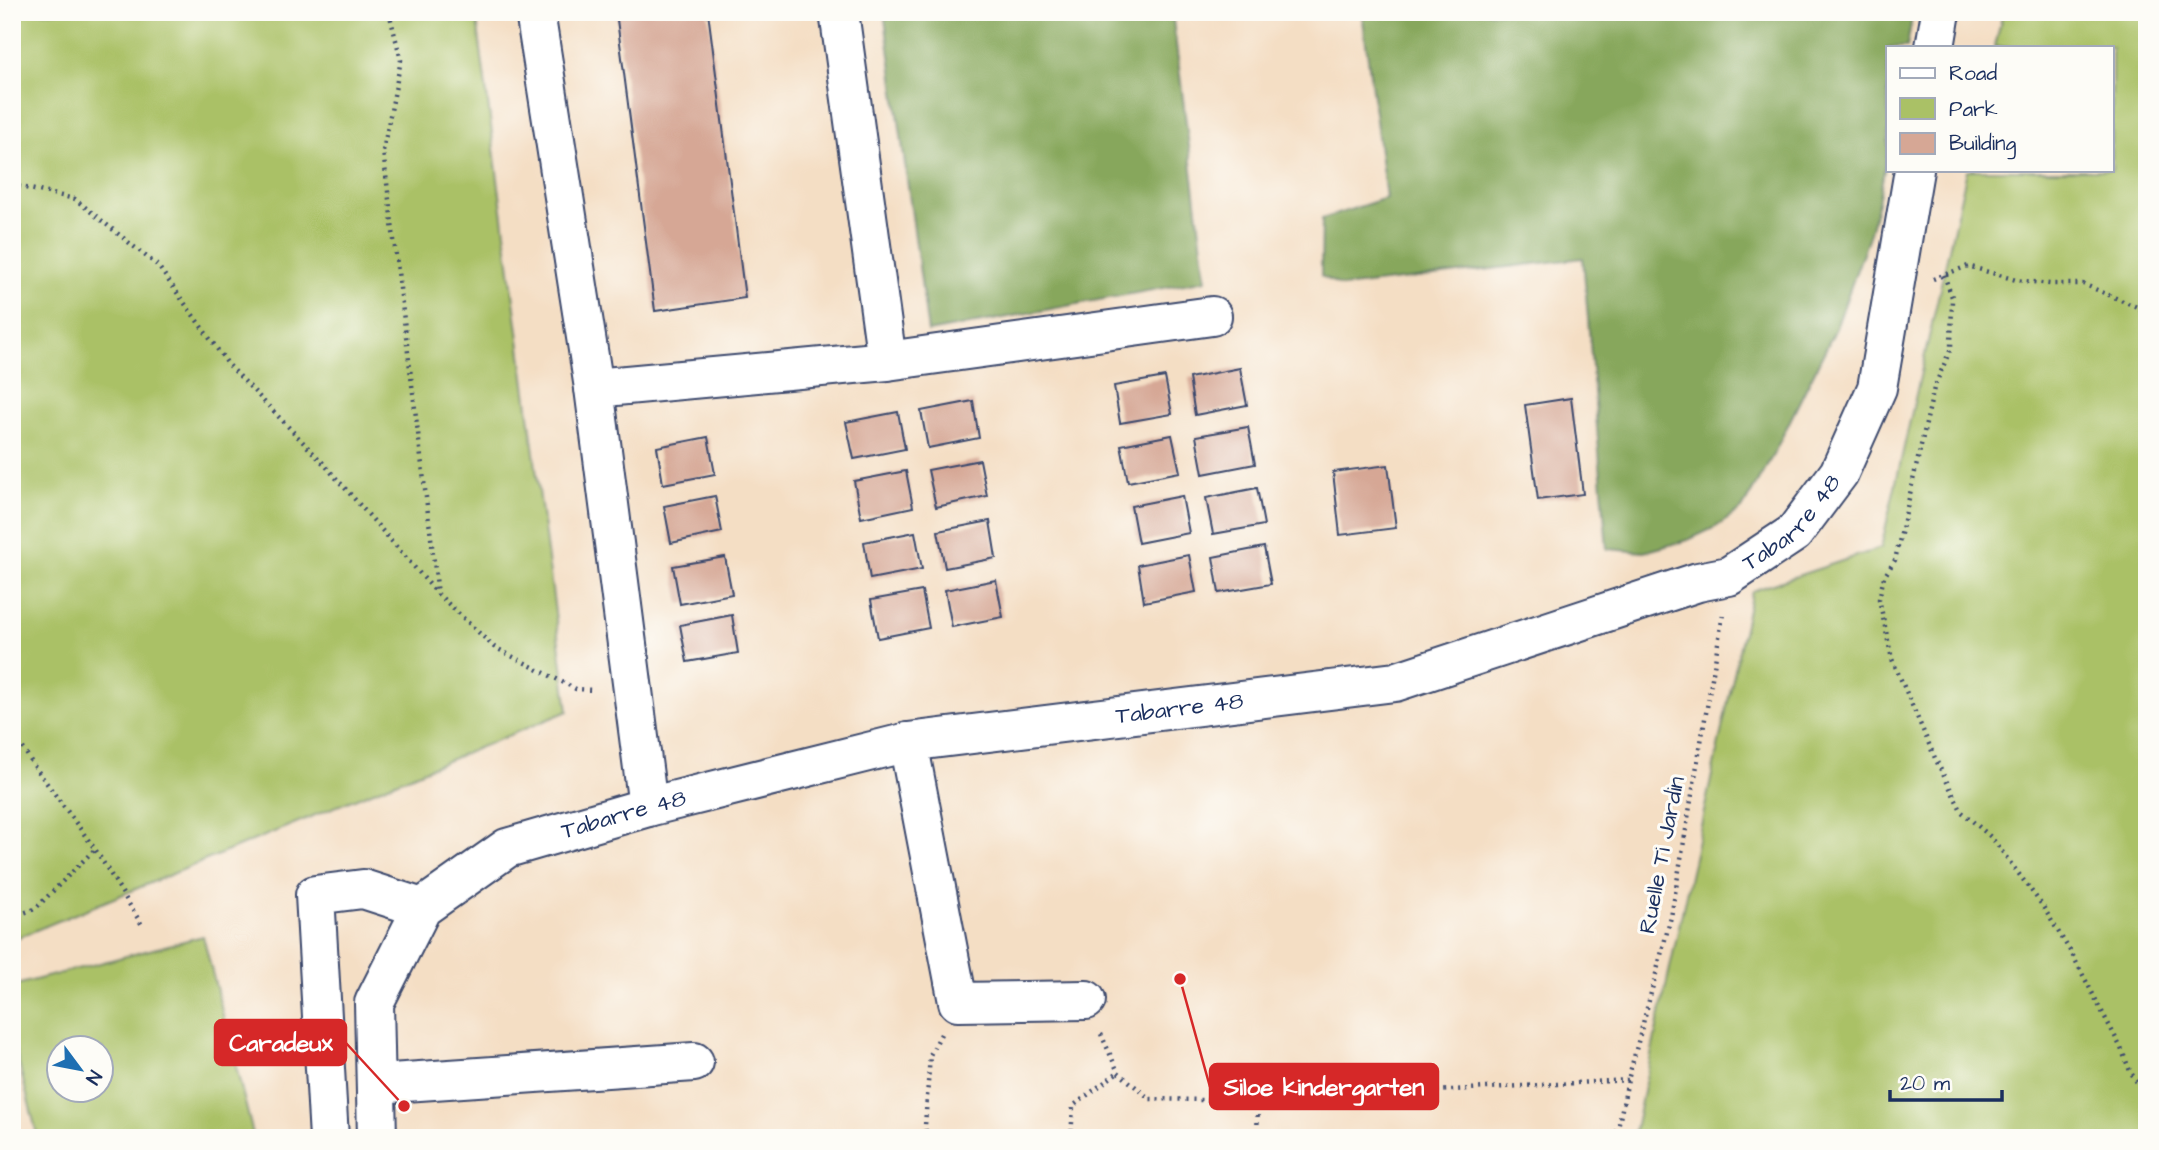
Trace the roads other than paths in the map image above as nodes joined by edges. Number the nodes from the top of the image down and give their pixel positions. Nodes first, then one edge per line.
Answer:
1 (535, 12) edge
2 (839, 12) edge
3 (1941, 12) edge
4 (1936, 46) edge
5 (1914, 172) edge
6 (1212, 316) dead end
7 (887, 361) junction
8 (594, 388) junction
9 (908, 742) junction
10 (648, 807) junction
11 (422, 908) junction
12 (1086, 1000) road end
13 (694, 1062) dead end
14 (376, 1084) junction
15 (329, 1138) edge
16 (377, 1138) edge

1 - 8 street
2 - 7 street
3 - 4 street
5 - 9 street, Tabarre 48
6 - 7 street
7 - 8 street
8 - 10 street
9 - 10 street, Tabarre 48
9 - 12 street
10 - 11 street, Tabarre 48
11 - 14 street, Tabarre 48
11 - 15 street
13 - 14 street
14 - 16 street, Tabarre 48

